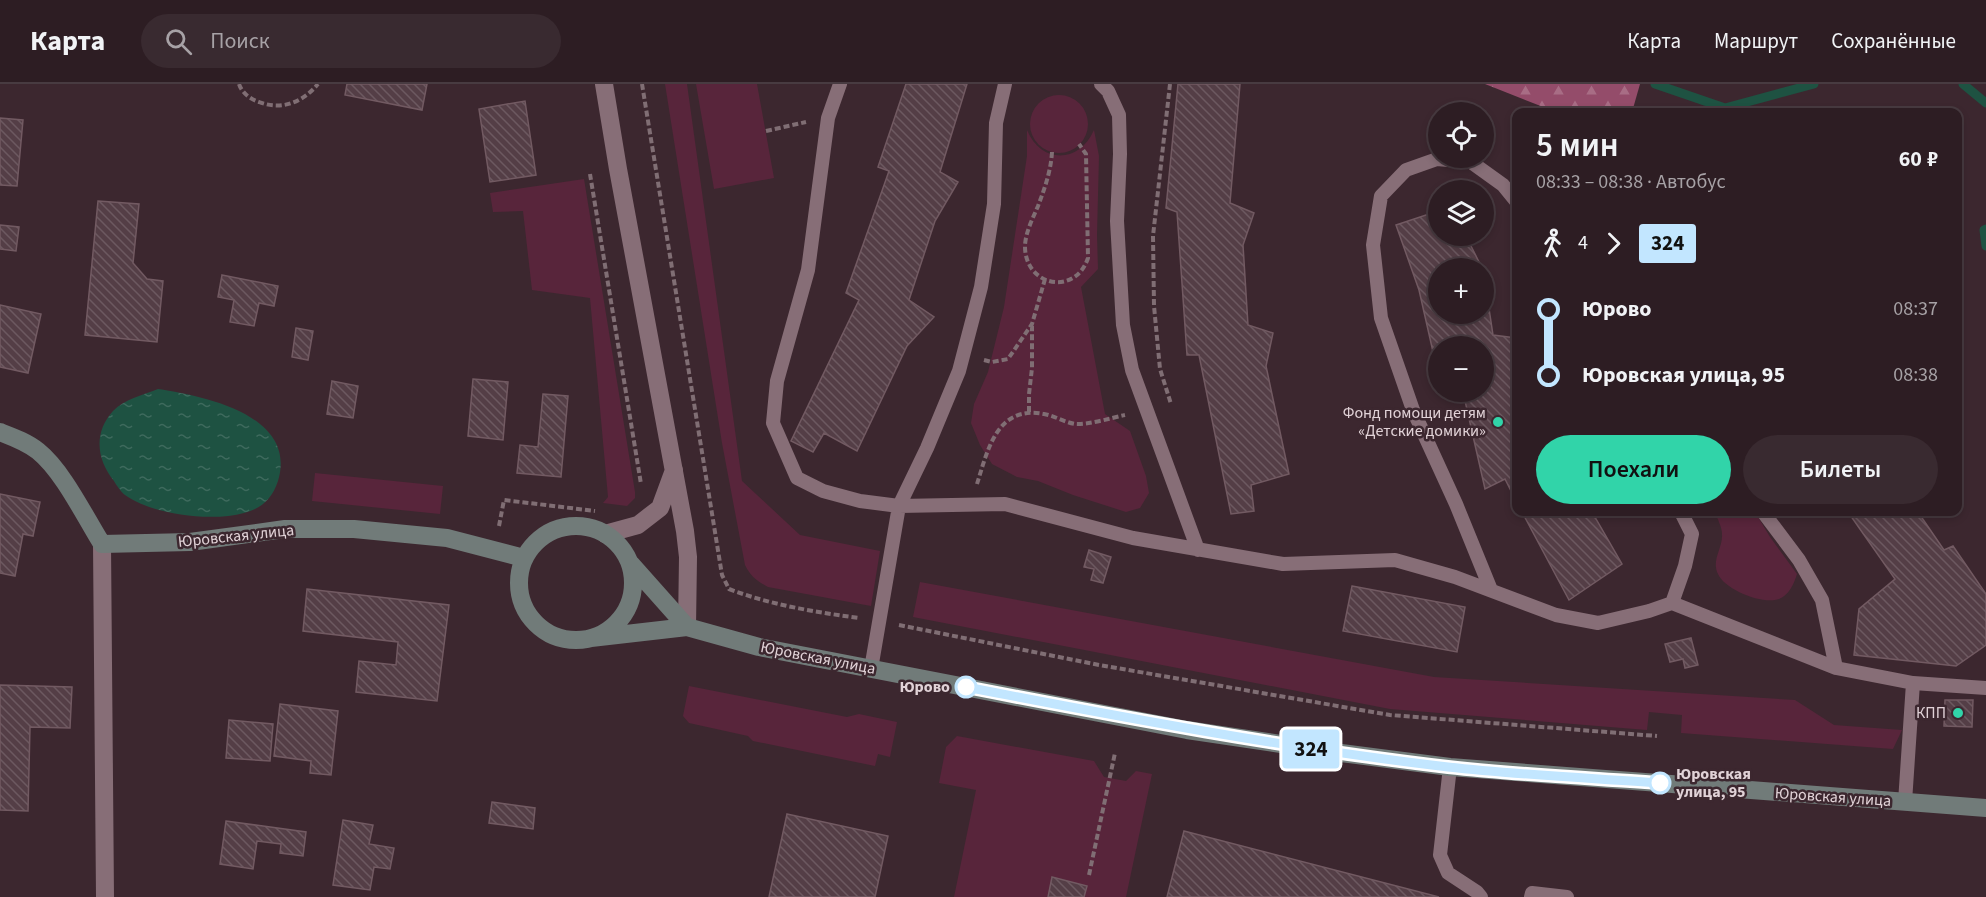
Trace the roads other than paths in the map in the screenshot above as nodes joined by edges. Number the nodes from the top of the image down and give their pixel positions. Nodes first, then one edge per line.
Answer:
1 (604, 84) edge
2 (840, 84) edge
3 (1005, 84) edge
4 (1101, 84) edge
5 (1512, 196) edge
6 (0, 432) edge
7 (675, 468) junction
8 (899, 506) junction
9 (1683, 516) edge
10 (1766, 516) edge
11 (605, 534) junction
12 (102, 544) junction
13 (1198, 550) junction
14 (524, 558) junction
15 (630, 563) junction
16 (1491, 590) junction
17 (1672, 603) junction
18 (687, 627) junction
19 (591, 638) junction
20 (1836, 668) junction
21 (871, 669) junction
22 (1913, 683) junction
23 (1986, 688) edge
24 (1450, 767) junction
25 (1905, 802) junction
26 (1986, 808) edge
27 (105, 897) edge
28 (1481, 897) edge
29 (1531, 897) edge
30 (1567, 897) edge

1 - 7 street
2 - 8 lane
3 - 8 lane
4 - 13 lane
5 - 16 lane
6 - 12 street
7 - 11 street
7 - 18 street
8 - 13 lane
8 - 21 lane
9 - 17 lane
10 - 20 lane
11 - 14 street
11 - 15 street
12 - 14 street, Юровская улица
12 - 27 street
13 - 16 lane
14 - 19 street
15 - 18 street
15 - 19 street
16 - 17 lane
17 - 20 lane
18 - 19 street, Юровская улица
18 - 21 street, Юровская улица
20 - 22 lane
21 - 24 street, Юровская улица
22 - 23 lane
22 - 25 lane
24 - 25 street, Юровская улица
24 - 28 lane
25 - 26 street, Юровская улица
29 - 30 lane

